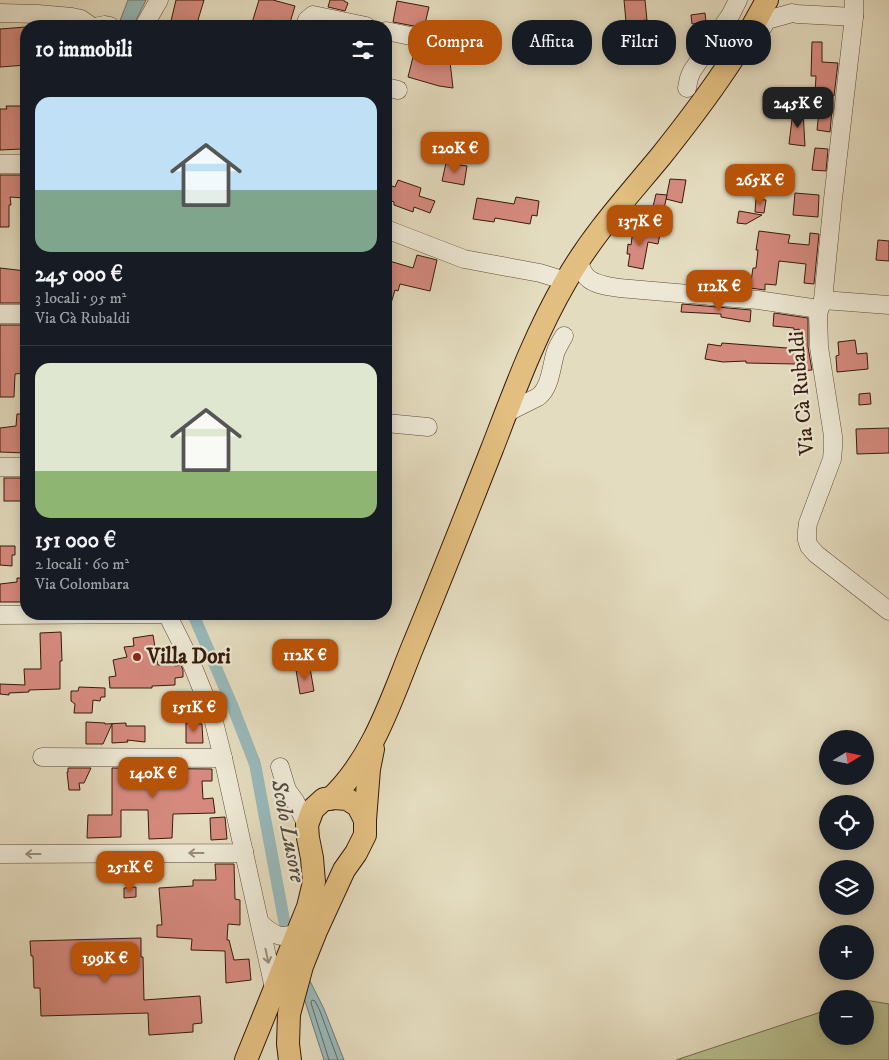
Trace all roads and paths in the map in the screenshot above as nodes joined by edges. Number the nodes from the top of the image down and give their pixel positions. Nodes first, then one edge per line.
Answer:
1 (159, 0) edge
2 (738, 0) edge
3 (767, 0) edge
4 (786, 6) edge
5 (854, 8) edge
6 (0, 13) edge
7 (82, 20) edge
8 (147, 20) edge
9 (307, 20) edge
10 (337, 20) edge
11 (392, 32) edge
12 (408, 36) edge
13 (695, 95) junction
14 (0, 164) edge
15 (20, 164) edge
16 (392, 232) edge
17 (579, 260) junction
18 (566, 281) junction
19 (821, 305) junction
20 (889, 305) edge
21 (0, 314) edge
22 (20, 314) edge
23 (564, 336) dead end
24 (520, 377) junction
25 (545, 389) junction
26 (506, 413) junction
27 (392, 424) edge
28 (428, 427) dead end
29 (0, 467) edge
30 (20, 467) edge
31 (889, 611) edge
32 (0, 615) edge
33 (20, 615) edge
34 (170, 620) edge
35 (375, 738) junction
36 (42, 757) dead end
37 (223, 758) junction
38 (280, 767) dead end
39 (327, 799) junction
40 (295, 801) junction
41 (365, 820) junction
42 (307, 825) junction
43 (244, 852) junction
44 (0, 854) edge
45 (260, 923) junction
46 (296, 939) junction
47 (283, 994) junction
48 (246, 1060) edge
49 (290, 1060) edge

1 - 8 street
2 - 13 street
3 - 13 main road
4 - 5 street, Via Cà Rubaldi
4 - 13 street, Via Cà Rubaldi
5 - 19 street, Via Cà Rubaldi
6 - 7 street
9 - 10 street
11 - 12 street
13 - 17 main road
14 - 15 street
16 - 18 street
17 - 18 main road
17 - 19 street, Via Cà Rubaldi
18 - 24 main road
19 - 20 street, Via Cà Rubaldi
19 - 31 street, Via Cà Rubaldi
21 - 22 street
23 - 25 street
24 - 25 street
24 - 26 main road
25 - 26 street
26 - 35 main road
27 - 28 street
29 - 30 street
32 - 33 street
34 - 37 street
35 - 39 main road
35 - 41 main road
36 - 37 street
37 - 43 street
38 - 40 street
39 - 40 street
39 - 41 main road
39 - 42 main road
40 - 42 street
41 - 46 main road
42 - 46 main road
43 -> 44 street
43 - 45 street
45 - 46 street
45 -> 47 street
46 - 47 main road
46 - 47 main road
47 - 48 main road
47 - 49 main road

